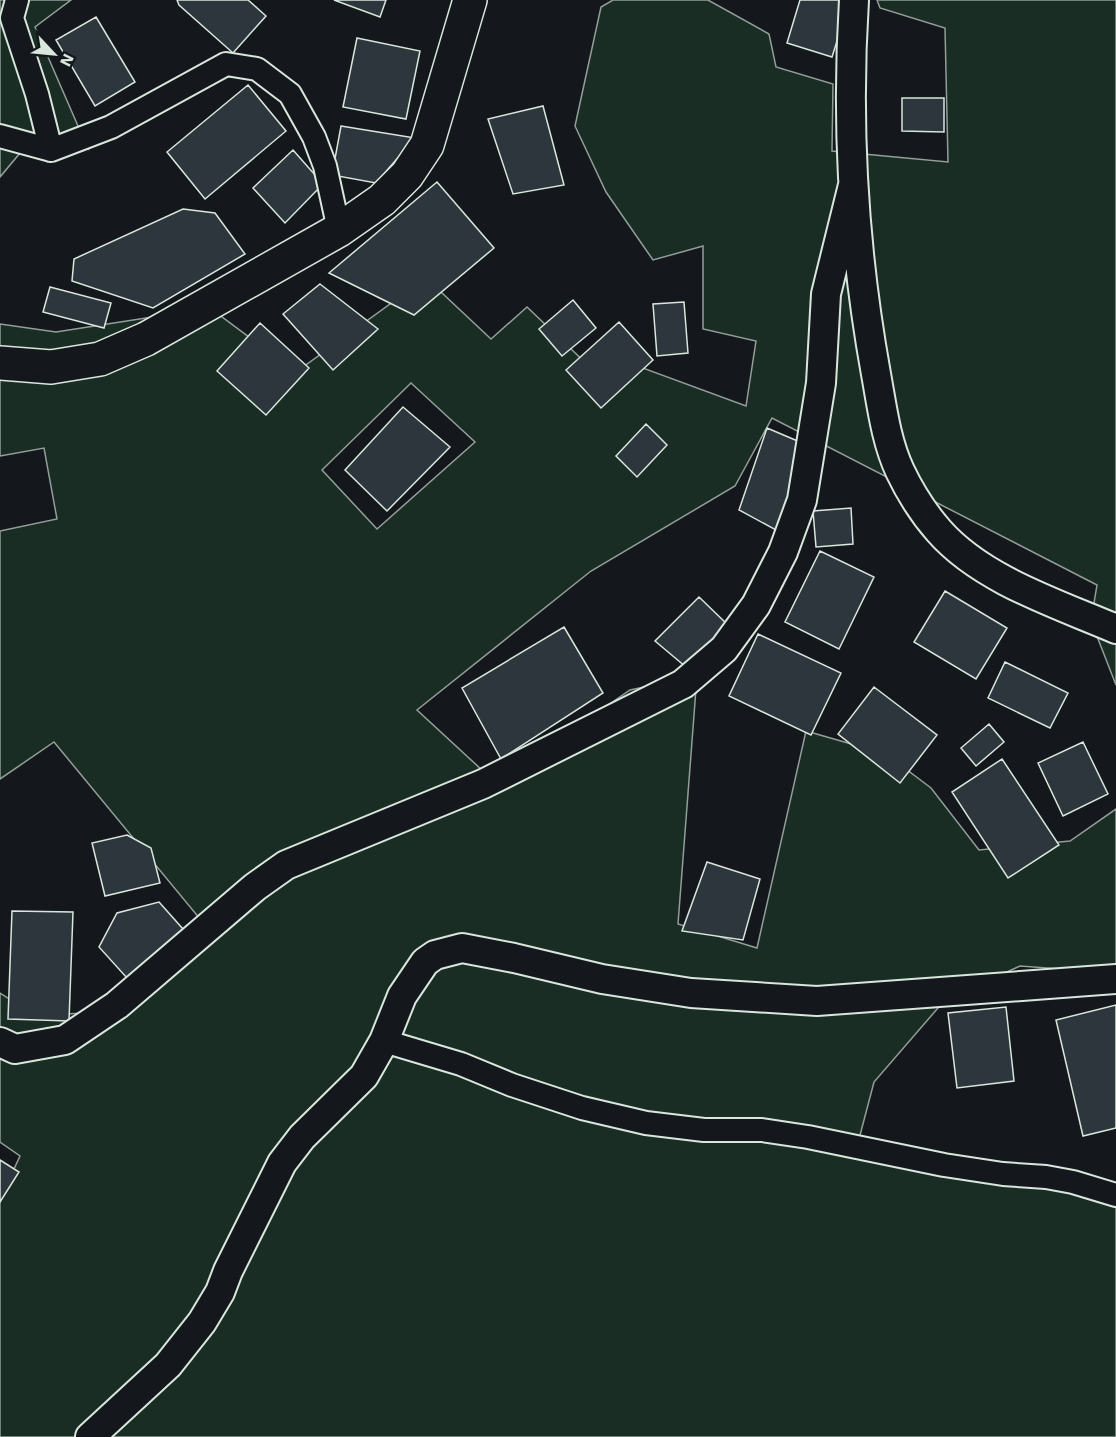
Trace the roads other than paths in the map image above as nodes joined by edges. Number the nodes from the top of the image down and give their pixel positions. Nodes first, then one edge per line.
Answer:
1 (17, 0) edge
2 (471, 0) edge
3 (854, 0) edge
4 (0, 136) edge
5 (51, 150) junction
6 (854, 185) junction
7 (339, 230) junction
8 (0, 363) edge
9 (1116, 629) edge
10 (1116, 979) edge
11 (384, 1041) junction
12 (0, 1042) edge
13 (1116, 1195) edge
14 (90, 1437) edge

1 - 5 street
2 - 7 main road
3 - 6 street
4 - 5 street
5 - 7 street
6 - 9 street
6 - 12 street
7 - 8 main road
10 - 11 street
11 - 13 street
11 - 14 street

